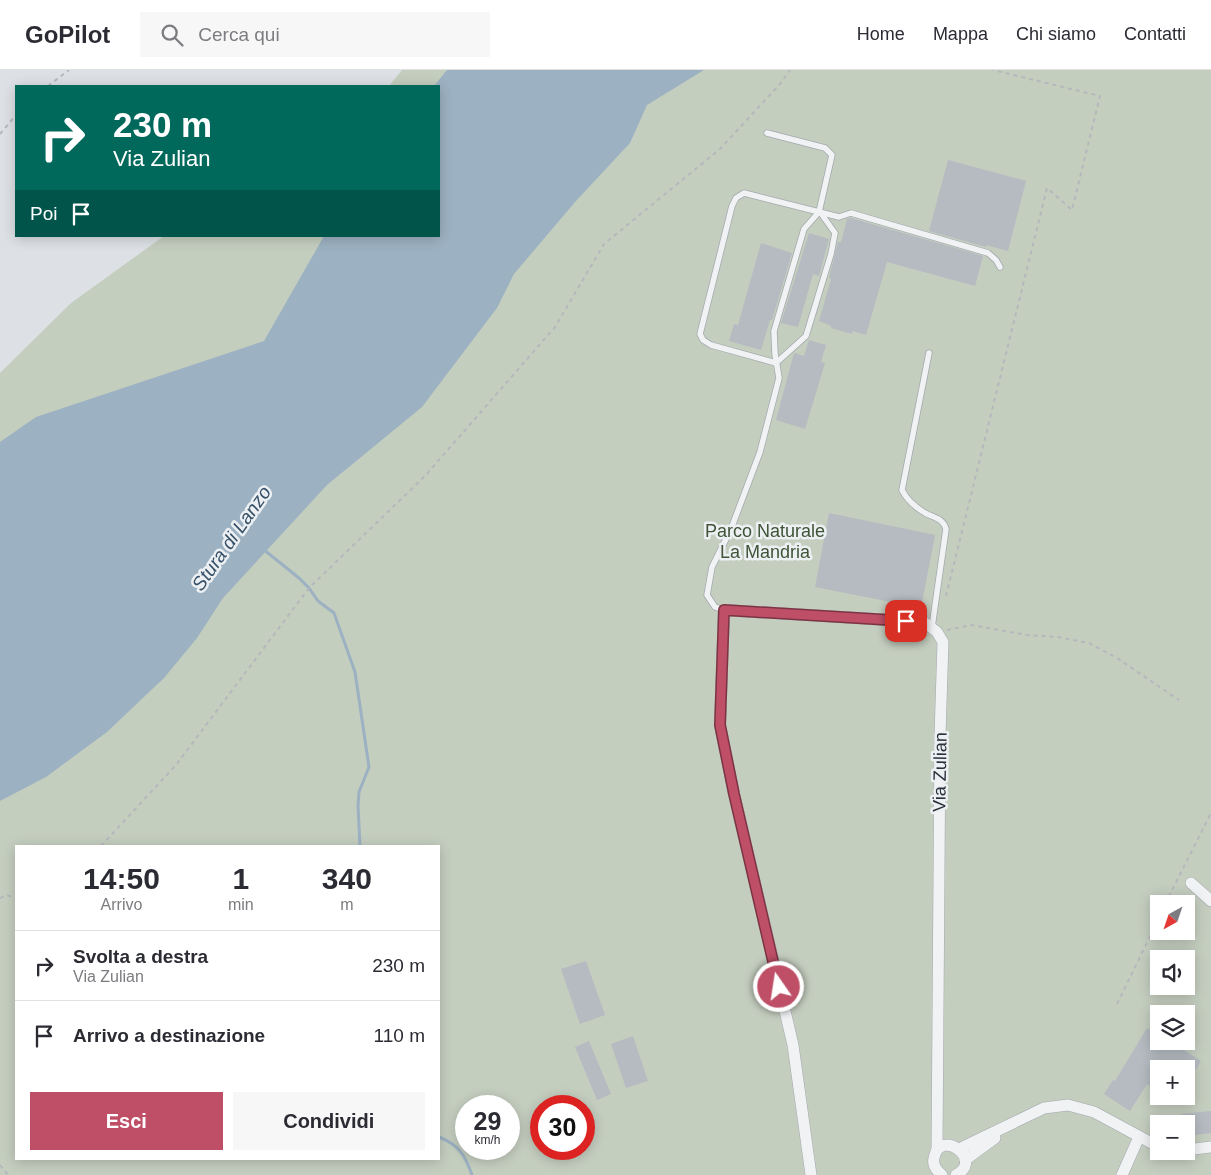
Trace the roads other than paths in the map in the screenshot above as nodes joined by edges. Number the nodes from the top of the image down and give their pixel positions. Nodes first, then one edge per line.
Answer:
1 (768, 134) dead end
2 (819, 212) junction
3 (1000, 266) dead end
4 (929, 353) dead end
5 (776, 363) junction
6 (724, 610) junction
7 (934, 630) junction
8 (1191, 883) dead end
9 (1211, 901) edge
10 (1014, 1123) junction
11 (937, 1130) junction
12 (1139, 1137) junction
13 (1150, 1143) edge
14 (955, 1147) junction
15 (1211, 1147) edge
16 (1195, 1149) edge
17 (937, 1150) junction
18 (965, 1160) junction
19 (938, 1173) edge
20 (812, 1175) edge
21 (956, 1175) edge
22 (1122, 1175) edge

1 - 2 lane
2 - 3 lane
2 - 5 lane
2 - 5 lane
2 - 5 lane
4 - 7 lane
5 - 6 lane
6 - 7 street
6 - 20 street
7 - 11 street, Via Zulian
8 - 9 street
10 - 12 street
10 - 14 street
10 - 18 street
11 - 14 street
11 - 17 street, Via Zulian
12 - 13 street
12 - 22 street
14 - 17 street
14 - 18 street
15 - 16 street
17 - 19 street, Via Zulian
18 - 21 street

